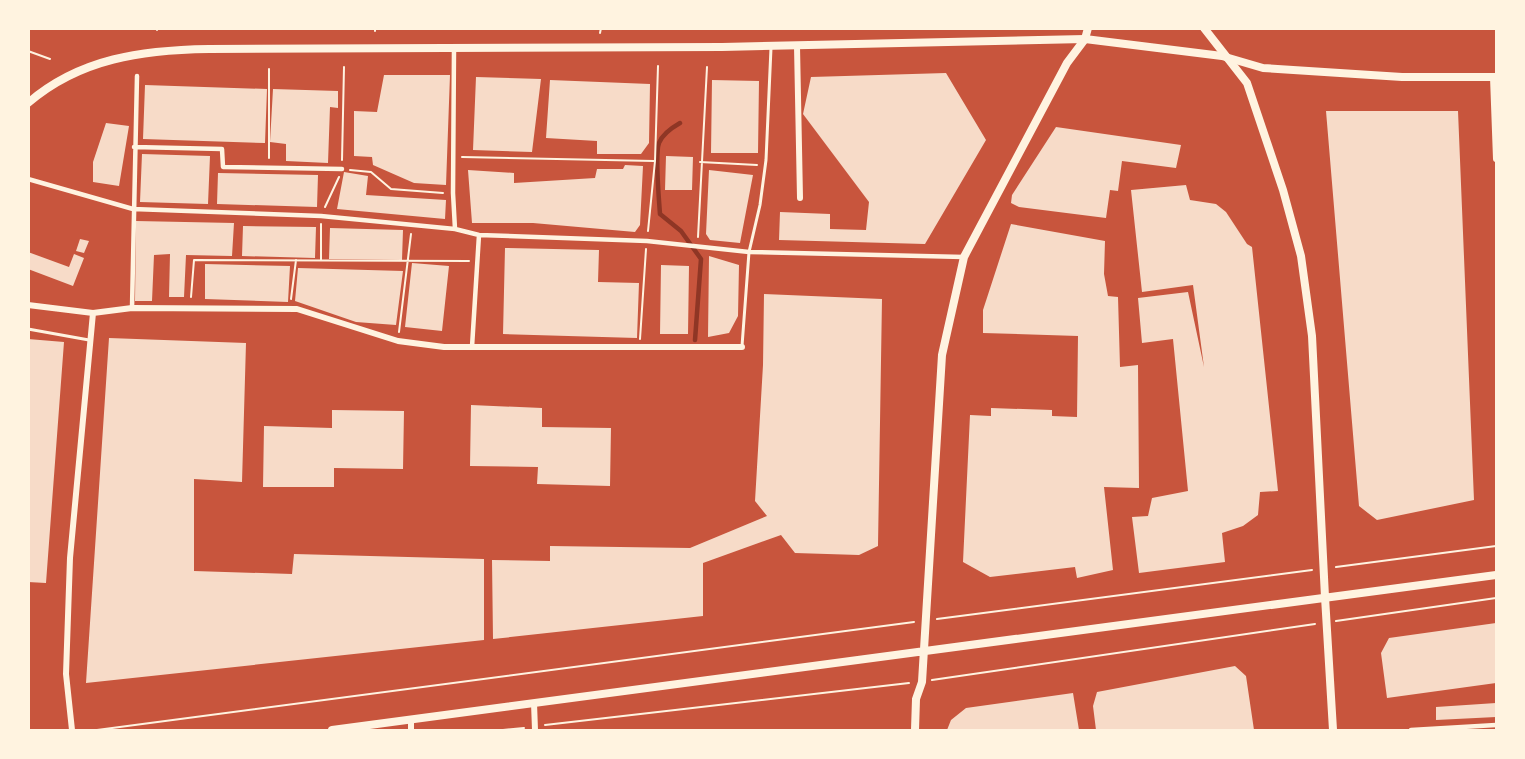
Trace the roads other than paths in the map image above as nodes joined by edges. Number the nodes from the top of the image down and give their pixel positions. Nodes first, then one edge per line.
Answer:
1 (1088, 28) edge
2 (1204, 30) edge
3 (1085, 39) junction
4 (771, 46) junction
5 (797, 46) junction
6 (454, 48) junction
7 (1222, 56) junction
8 (137, 76) dead end
9 (1495, 77) edge
10 (28, 103) edge
11 (134, 147) junction
12 (1497, 159) edge
13 (342, 169) road end
14 (28, 179) edge
15 (800, 198) dead end
16 (133, 209) junction
17 (455, 229) junction
18 (479, 235) junction
19 (749, 252) junction
20 (964, 257) junction
21 (28, 305) edge
22 (132, 308) junction
23 (93, 314) junction
24 (28, 329) edge
25 (91, 341) junction
26 (472, 347) junction
27 (742, 347) joint
28 (1497, 575) edge
29 (1326, 597) junction
30 (923, 651) junction
31 (534, 704) junction
32 (411, 720) junction
33 (1497, 724) edge
34 (534, 728) edge
35 (72, 730) edge
36 (332, 730) edge
37 (411, 730) edge
38 (915, 730) edge
39 (1333, 730) edge
40 (1411, 730) edge

1 - 3 main road
2 - 7 main road
3 - 5 street
3 - 7 street
3 - 20 main road
4 - 5 street
4 - 6 street
4 - 19 lane
5 - 15 street
6 - 10 street
6 - 17 street
7 - 9 street
7 - 29 main road
8 - 11 street
9 - 12 street
11 - 13 street
11 - 16 street
14 - 16 street
16 - 17 street
16 - 22 street
17 - 18 street
18 - 19 street
18 - 26 street
19 - 20 street
19 - 27 lane
20 - 30 main road
21 - 23 street
22 - 23 street
22 - 26 street
23 - 25 street
24 - 25 lane
25 - 35 street
26 - 27 street
28 - 29 main road
29 - 30 main road
29 - 39 street
30 - 31 main road
30 - 38 main road
31 - 32 main road
31 - 34 street
32 - 36 main road
32 - 37 street
33 - 40 street

